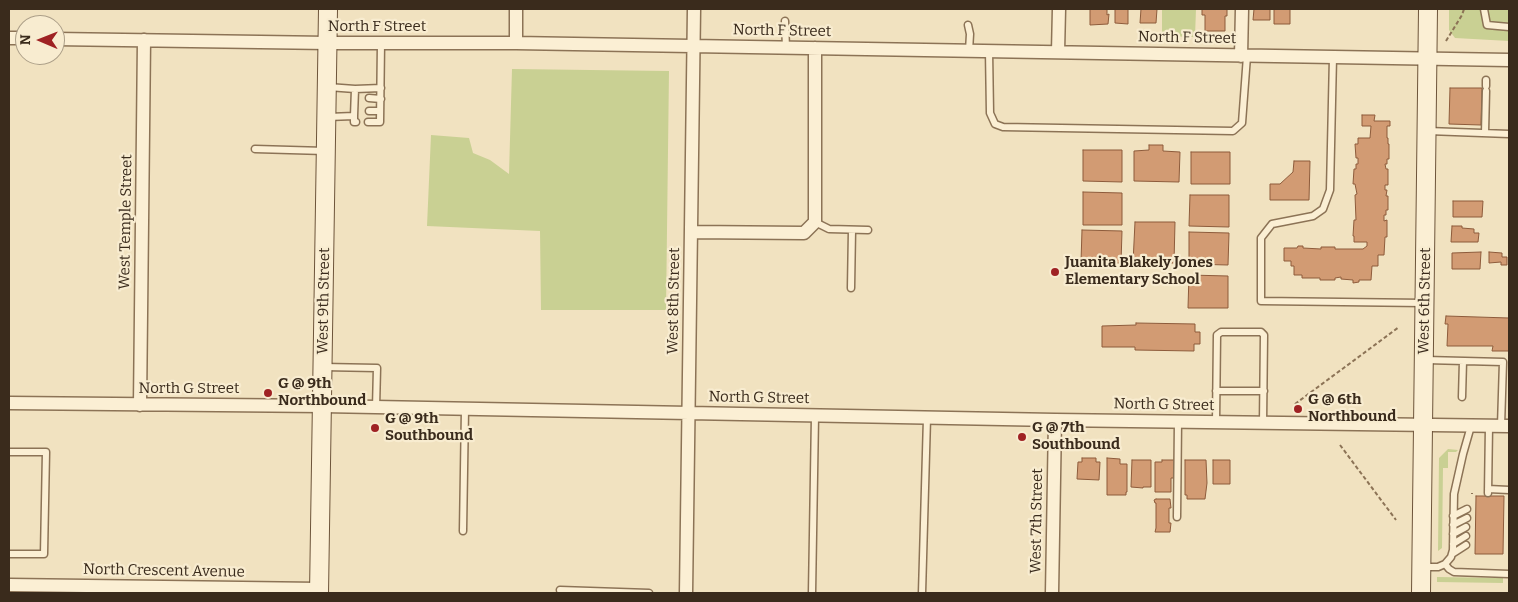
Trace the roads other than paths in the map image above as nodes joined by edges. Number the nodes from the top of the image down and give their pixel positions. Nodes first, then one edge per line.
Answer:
1 (328, 9) edge
2 (516, 9) edge
3 (694, 9) edge
4 (1059, 9) edge
5 (1242, 9) edge
6 (1428, 9) edge
7 (1484, 9) edge
8 (785, 21) dead end
9 (968, 25) dead end
10 (1509, 26) edge
11 (65, 39) edge
12 (144, 40) junction
13 (328, 43) junction
14 (381, 43) junction
15 (516, 43) junction
16 (693, 46) junction
17 (786, 48) junction
18 (815, 48) junction
19 (969, 51) junction
20 (989, 51) junction
21 (1058, 52) junction
22 (1244, 56) junction
23 (1332, 57) junction
24 (1428, 59) junction
25 (1509, 60) edge
26 (1486, 86) dead end
27 (327, 88) junction
28 (380, 88) junction
29 (354, 89) junction
30 (369, 98) dead end
31 (381, 99) junction
32 (369, 111) dead end
33 (380, 111) junction
34 (327, 117) junction
35 (368, 122) dead end
36 (1427, 131) junction
37 (1485, 133) junction
38 (1509, 134) edge
39 (255, 149) dead end
40 (326, 151) junction
41 (816, 222) junction
42 (852, 230) junction
43 (868, 230) dead end
44 (691, 232) junction
45 (851, 288) dead end
46 (1425, 303) junction
47 (1424, 360) junction
48 (1462, 361) junction
49 (1506, 362) edge
50 (323, 367) junction
51 (1216, 391) junction
52 (1264, 391) junction
53 (1462, 397) dead end
54 (9, 403) edge
55 (140, 405) junction
56 (322, 406) junction
57 (376, 408) junction
58 (465, 409) junction
59 (689, 413) junction
60 (815, 416) junction
61 (927, 418) junction
62 (1055, 420) junction
63 (1178, 421) junction
64 (1216, 422) junction
65 (1264, 422) junction
66 (1423, 426) junction
67 (1471, 426) junction
68 (1500, 426) edge
69 (9, 452) edge
70 (1509, 490) edge
71 (1467, 510) dead end
72 (1453, 516) junction
73 (1177, 517) dead end
74 (1467, 518) dead end
75 (1453, 525) junction
76 (1466, 526) dead end
77 (463, 531) dead end
78 (1453, 534) junction
79 (1466, 536) dead end
80 (1453, 544) junction
81 (1466, 545) dead end
82 (9, 554) edge
83 (1452, 554) junction
84 (1445, 564) junction
85 (1421, 567) junction
86 (1509, 574) edge
87 (9, 585) edge
88 (223, 590) edge
89 (560, 590) dead end
90 (319, 591) edge
91 (649, 593) edge
92 (686, 593) edge
93 (812, 593) edge
94 (922, 593) edge
95 (1052, 593) edge
96 (1421, 593) edge

1 - 13 street, West 9th Street
2 - 15 street
3 - 16 street, West 8th Street
4 - 21 street
5 - 22 street
6 - 24 street, West 6th Street
7 - 10 lane
8 - 17 lane
9 - 19 lane
11 - 12 street, North F Street
12 - 13 street, North F Street
12 - 55 street, West Temple Street
13 - 14 street, North F Street
13 - 27 street, West 9th Street
14 - 15 street, North F Street
14 - 28 lane
15 - 16 street, North F Street
16 - 17 street, North F Street
16 - 44 street, West 8th Street
17 - 18 street, North F Street
18 - 19 street, North F Street
18 - 41 street
19 - 20 street, North F Street
20 - 21 street, North F Street
20 - 22 lane
21 - 22 street, North F Street
22 - 23 street, North F Street
23 - 24 street, North F Street
23 - 46 lane
24 - 25 street, North F Street
24 - 36 street, West 6th Street
26 - 37 lane
27 - 29 lane
27 - 34 street, West 9th Street
28 - 29 lane
28 - 31 lane
29 - 34 lane
30 - 31 lane
31 - 33 lane
32 - 33 lane
33 - 35 lane
34 - 40 street, West 9th Street
36 - 37 lane
36 - 46 street, West 6th Street
37 - 38 lane
39 - 40 lane
40 - 50 street, West 9th Street
41 - 42 lane
41 - 44 street
42 - 43 lane
42 - 45 lane
44 - 59 street, West 8th Street
46 - 47 street, West 6th Street
47 - 48 lane
47 - 66 street, West 6th Street
48 - 49 lane
48 - 53 lane
49 - 68 lane
50 - 56 street, West 9th Street
50 - 57 lane
51 - 52 lane
51 - 52 lane
51 - 64 lane
52 - 65 lane
54 - 55 street, North G Street
55 - 56 street, North G Street
56 - 57 street, North G Street
56 - 90 street, West 9th Street
57 - 58 street, North G Street
58 - 59 street, North G Street
58 - 77 lane
59 - 60 street, North G Street
59 - 92 street, West 8th Street
60 - 61 street, North G Street
60 - 93 lane
61 - 62 street, North G Street
61 - 94 lane
62 - 63 street, North G Street
62 - 95 street, West 7th Street
63 - 64 street, North G Street
63 - 73 lane
64 - 65 street, North G Street
65 - 66 street, North G Street
66 - 67 street, North G Street
66 - 85 street, West 6th Street
67 - 68 street, North G Street
67 - 72 lane
68 - 70 lane
69 - 82 lane
71 - 72 lane
72 - 75 lane
74 - 75 lane
75 - 78 lane
76 - 78 lane
78 - 80 lane
79 - 80 lane
80 - 83 lane
81 - 83 lane
83 - 84 lane
84 - 85 lane
84 - 86 lane
85 - 96 street, West 6th Street
87 - 88 street, North Crescent Avenue
88 - 90 street, North Crescent Avenue
89 - 91 lane

